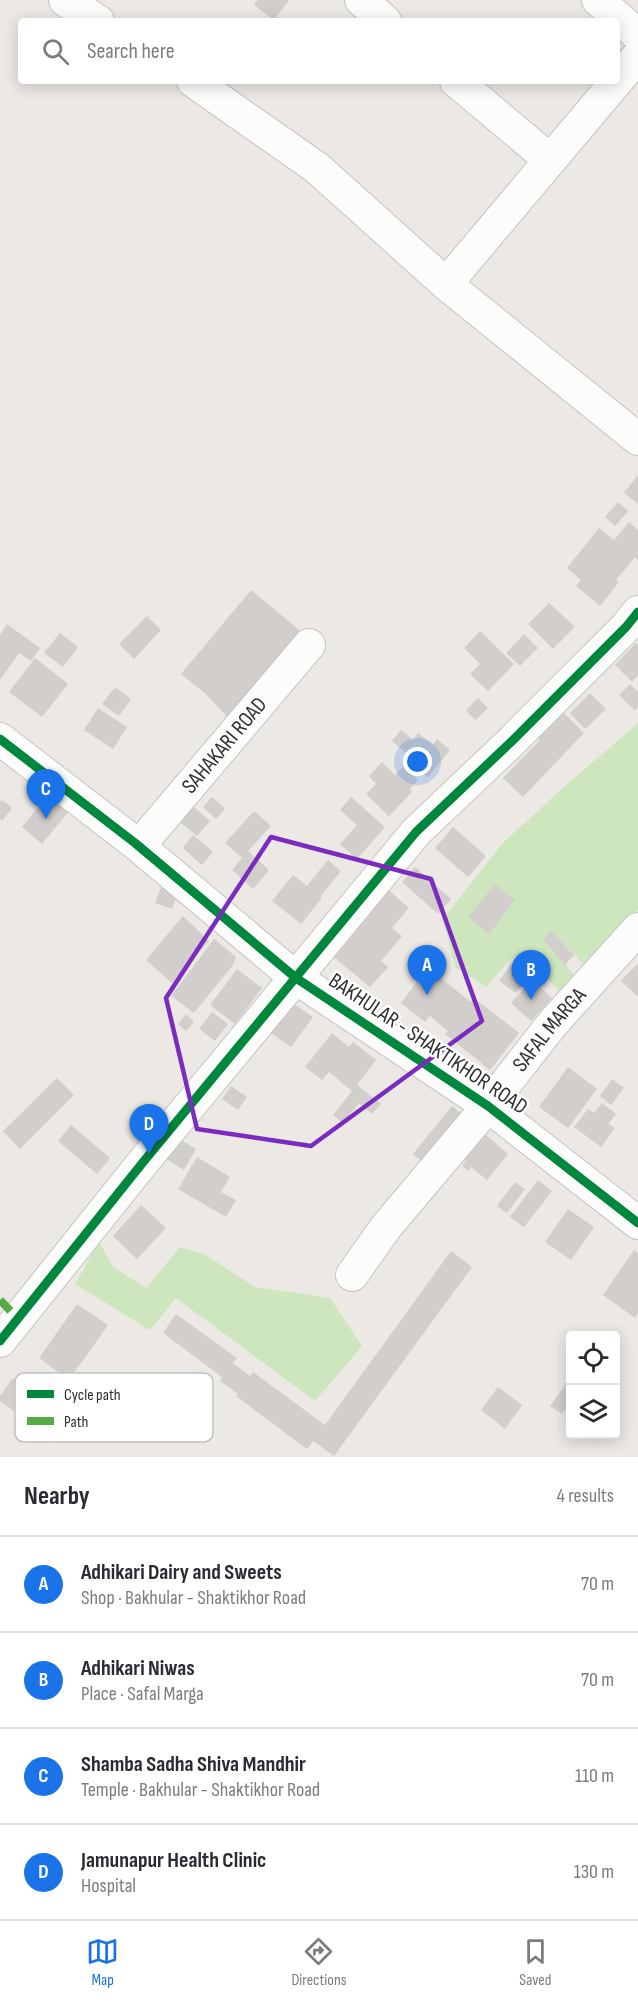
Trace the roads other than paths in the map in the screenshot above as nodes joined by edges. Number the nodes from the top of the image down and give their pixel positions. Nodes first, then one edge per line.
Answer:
1 (65, 0) edge
2 (361, 0) edge
3 (598, 0) edge
4 (93, 18) edge
5 (382, 18) edge
6 (619, 18) edge
7 (620, 19) edge
8 (638, 35) edge
9 (638, 56) edge
10 (620, 77) edge
11 (197, 84) edge
12 (460, 84) edge
13 (614, 84) edge
14 (550, 160) junction
15 (446, 284) junction
16 (638, 439) edge
17 (638, 612) edge
18 (309, 645) dead end
19 (0, 739) edge
20 (139, 846) junction
21 (638, 929) edge
22 (296, 978) junction
23 (488, 1106) junction
24 (638, 1223) edge
25 (352, 1275) dead end
26 (0, 1341) edge

1 - 4 street
2 - 5 street
3 - 6 street
7 - 8 street
9 - 10 street
11 - 15 street
12 - 14 street
13 - 14 street
14 - 15 street
15 - 16 street
17 - 22 street
18 - 20 street, SAHAKARI ROAD
19 - 20 street, BAKHULAR - SHAKTIKHOR ROAD
20 - 22 street, BAKHULAR - SHAKTIKHOR ROAD
21 - 23 street, SAFAL MARGA
22 - 23 street, BAKHULAR - SHAKTIKHOR ROAD
22 - 26 street
23 - 24 street, BAKHULAR - SHAKTIKHOR ROAD
23 - 25 street, SAFAL MARGA

